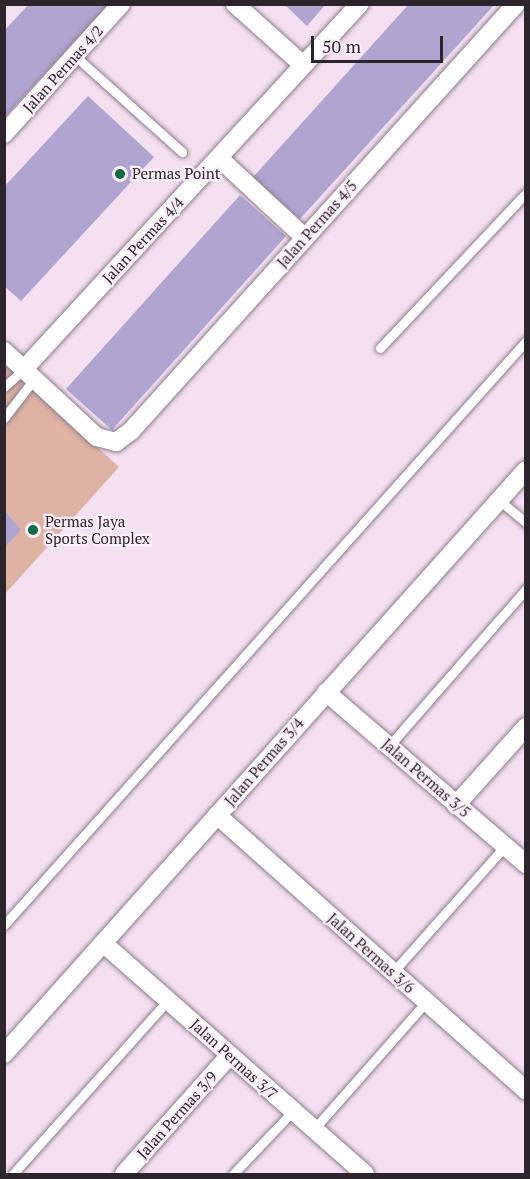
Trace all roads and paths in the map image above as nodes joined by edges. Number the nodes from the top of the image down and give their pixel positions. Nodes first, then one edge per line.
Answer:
1 (121, 4) edge
2 (235, 4) edge
3 (360, 4) edge
4 (516, 4) edge
5 (75, 56) junction
6 (303, 65) junction
7 (4, 134) edge
8 (182, 152) dead end
9 (219, 158) junction
10 (525, 193) edge
11 (304, 237) junction
12 (525, 341) edge
13 (380, 348) dead end
14 (4, 351) edge
15 (29, 374) junction
16 (4, 387) edge
17 (4, 418) edge
18 (525, 470) edge
19 (499, 500) junction
20 (525, 523) edge
21 (525, 589) edge
22 (326, 692) junction
23 (525, 727) edge
24 (389, 746) junction
25 (456, 805) junction
26 (217, 815) junction
27 (518, 854) edge
28 (4, 925) edge
29 (103, 943) junction
30 (393, 972) junction
31 (168, 1000) junction
32 (426, 1002) junction
33 (4, 1054) edge
34 (230, 1055) junction
35 (525, 1090) edge
36 (293, 1111) junction
37 (314, 1130) junction
38 (355, 1171) edge
39 (13, 1174) edge
40 (124, 1174) edge
41 (233, 1174) edge

1 - 5 street, Jalan Permas 4/2
2 - 6 street
3 - 6 street, Jalan Permas 4/4
4 - 11 street, Jalan Permas 4/5
5 - 7 street, Jalan Permas 4/2
5 - 8 lane
6 - 9 street, Jalan Permas 4/4
9 - 11 street
9 - 15 street, Jalan Permas 4/4
10 - 13 lane
11 - 15 street, Jalan Permas 4/5
12 - 28 lane
14 - 15 street
15 - 16 lane
15 - 17 lane
18 - 19 street, Jalan Permas 3/4
19 - 20 lane
19 - 22 street, Jalan Permas 3/4
21 - 24 lane
22 - 24 street, Jalan Permas 3/5
22 - 26 street, Jalan Permas 3/4
23 - 25 street
24 - 25 street, Jalan Permas 3/5
25 - 27 street, Jalan Permas 3/5
26 - 29 street, Jalan Permas 3/4
26 - 30 street, Jalan Permas 3/6
27 - 30 lane
29 - 31 street, Jalan Permas 3/7
29 - 33 street, Jalan Permas 3/4
30 - 32 street, Jalan Permas 3/6
31 - 34 street, Jalan Permas 3/7
31 - 39 lane
32 - 35 street, Jalan Permas 3/6
32 - 37 lane
34 - 36 street, Jalan Permas 3/7
34 - 40 street, Jalan Permas 3/9
36 - 37 street, Jalan Permas 3/7
36 - 41 lane
37 - 38 street, Jalan Permas 3/7

